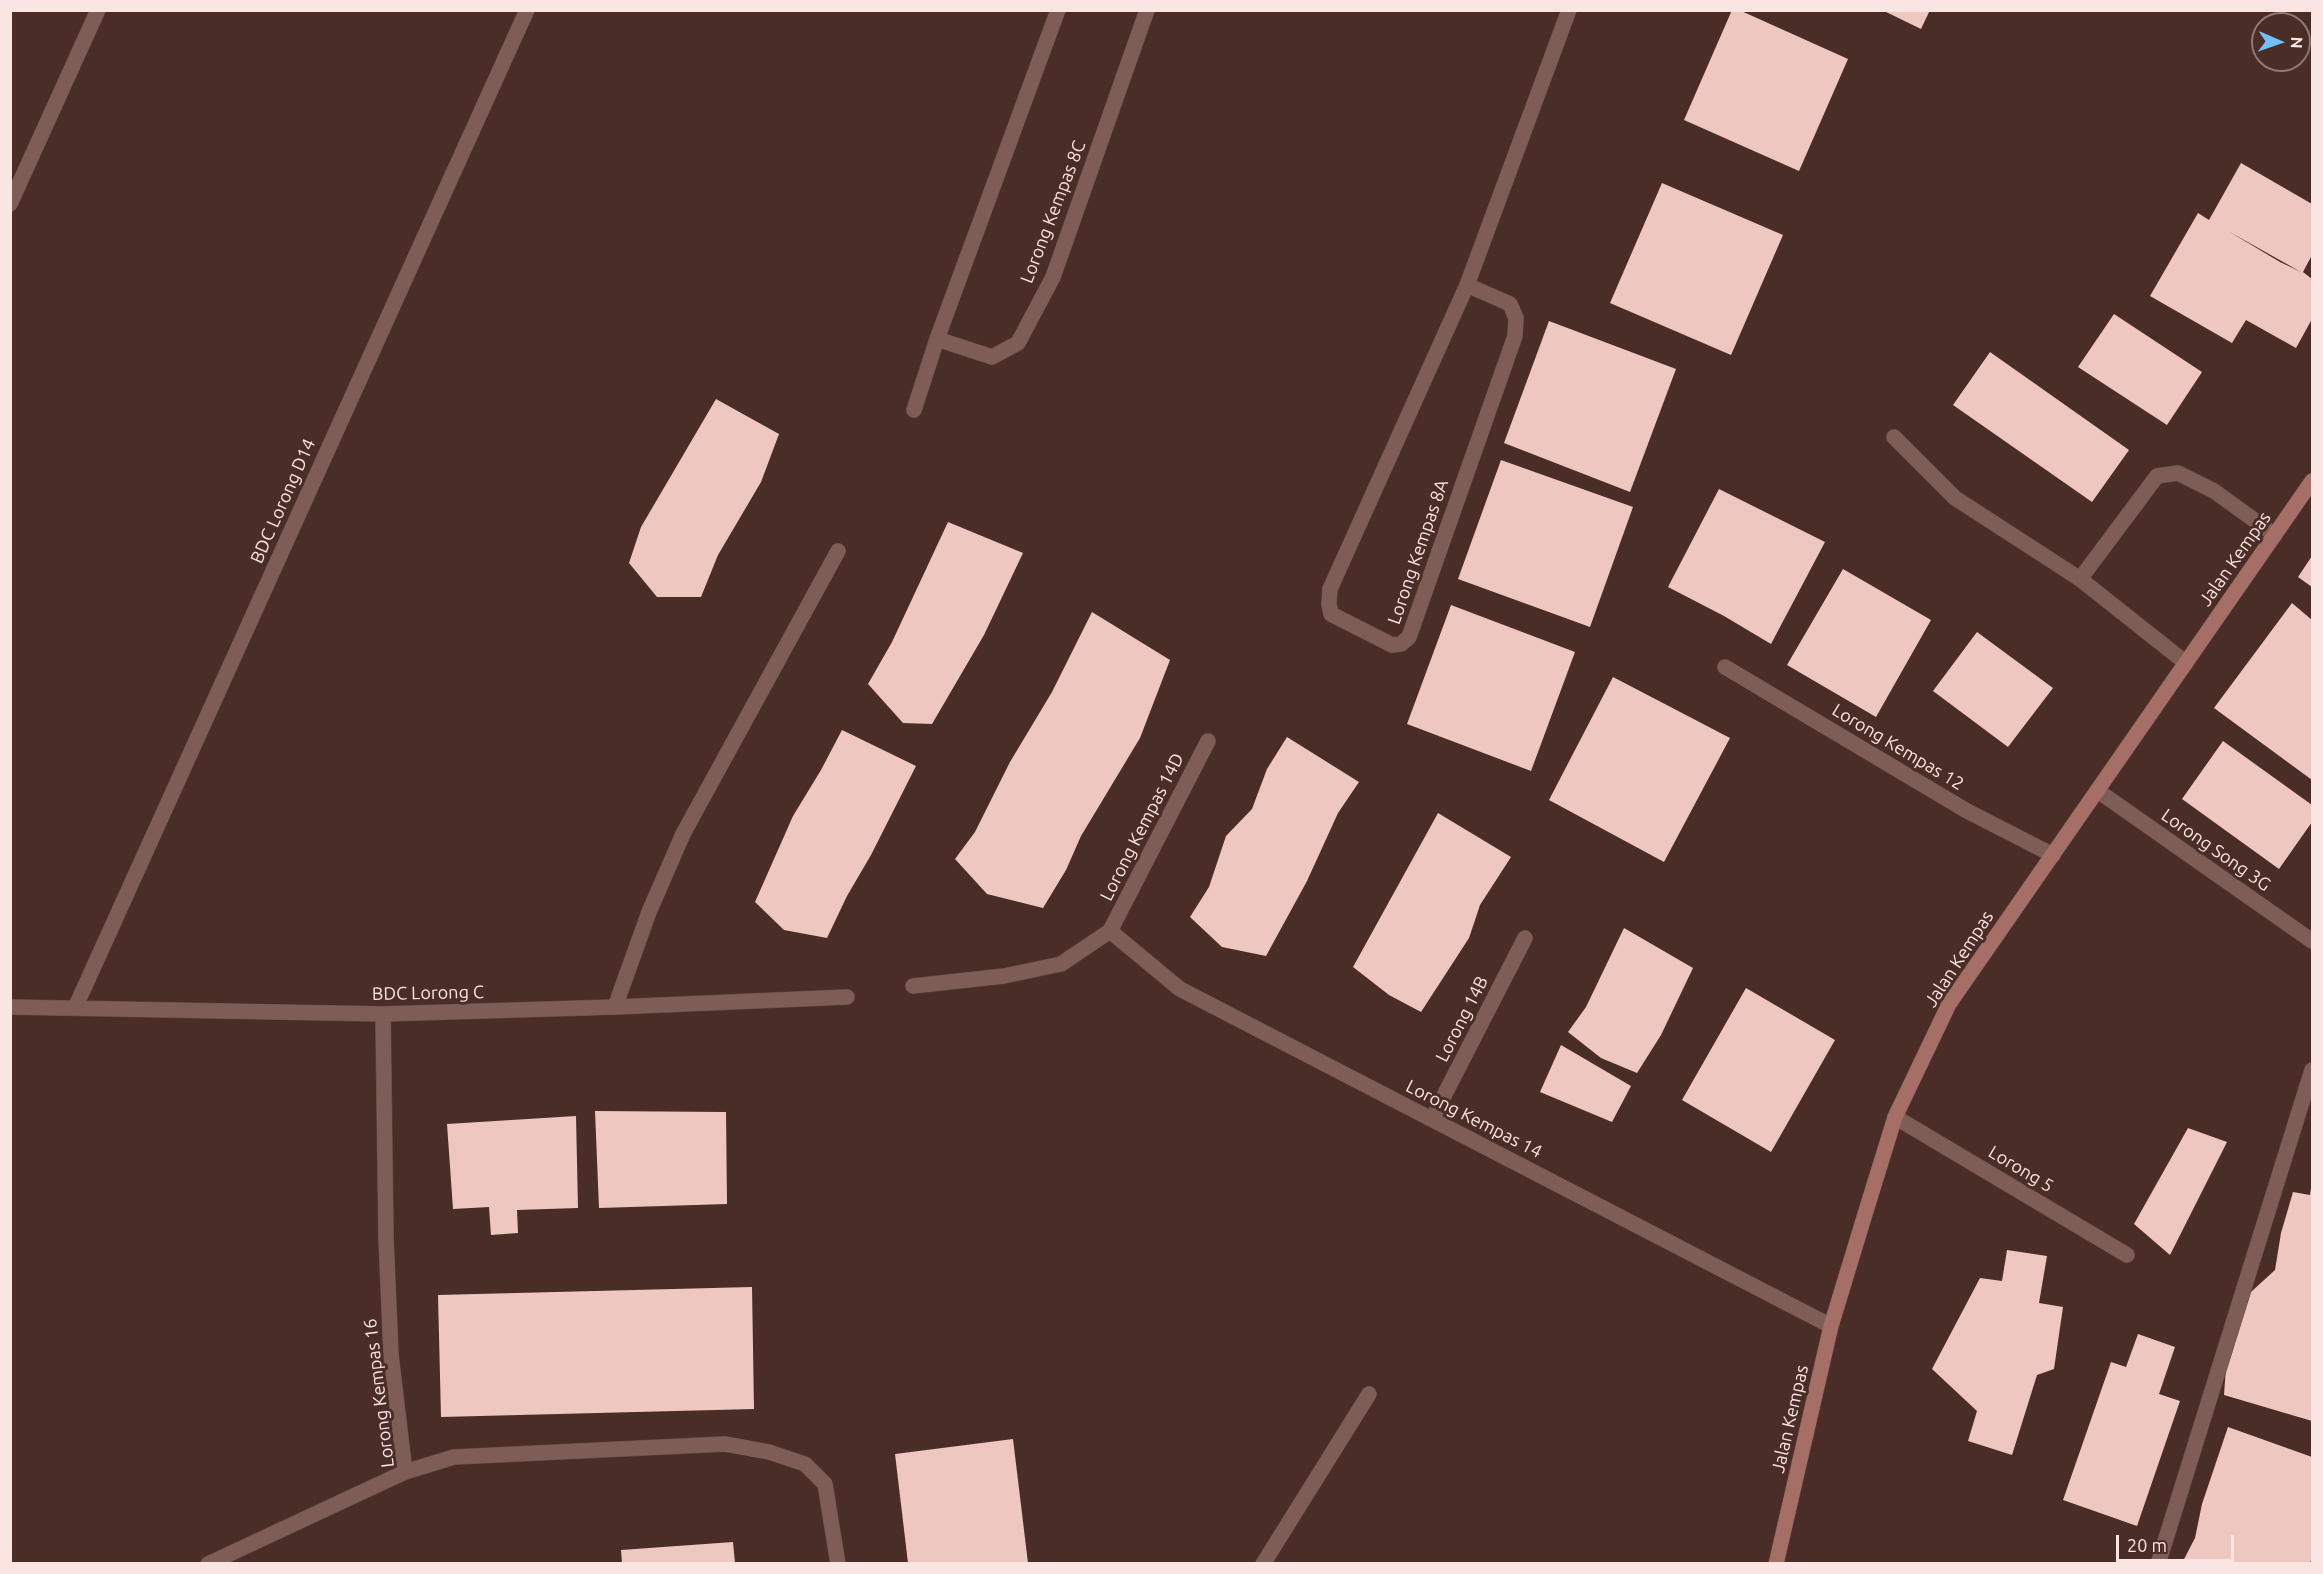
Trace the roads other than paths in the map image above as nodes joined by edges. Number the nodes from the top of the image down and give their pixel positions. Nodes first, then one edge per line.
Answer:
1 (99, 10) edge
2 (527, 10) edge
3 (1058, 10) edge
4 (1147, 10) edge
5 (1569, 10) edge
6 (10, 204) edge
7 (1467, 285) junction
8 (937, 339) junction
9 (914, 410) dead end
10 (1894, 437) dead end
11 (2313, 481) edge
12 (2275, 535) junction
13 (838, 551) dead end
14 (2080, 579) junction
15 (2186, 663) junction
16 (1725, 667) dead end
17 (1209, 741) dead end
18 (2098, 790) junction
19 (2053, 855) junction
20 (1110, 930) junction
21 (1526, 938) dead end
22 (2313, 941) edge
23 (913, 986) dead end
24 (847, 997) dead end
25 (10, 1007) edge
26 (615, 1007) junction
27 (75, 1008) junction
28 (383, 1014) junction
29 (2313, 1070) edge
30 (1895, 1117) junction
31 (1432, 1119) junction
32 (2127, 1255) dead end
33 (1831, 1326) junction
34 (1369, 1394) dead end
35 (405, 1473) junction
36 (208, 1563) edge
37 (838, 1563) edge
38 (1263, 1563) edge
39 (1776, 1563) edge
40 (2158, 1563) edge

1 - 6 street
2 - 27 street, BDC Lorong D14
3 - 8 street
4 - 8 street, Lorong Kempas 8C
5 - 7 street, Lorong Kempas 8A
7 - 7 street, Lorong Kempas 8A
8 - 9 street
10 - 14 street
11 - 12 street, Jalan Kempas
12 - 14 street
12 - 15 street, Jalan Kempas
13 - 26 street
14 - 15 street
15 - 18 street, Jalan Kempas
16 - 19 street, Lorong Kempas 12
17 - 20 street, Lorong Kempas 14D
18 - 19 street, Jalan Kempas
18 - 22 street, Lorong Song 3G
19 - 30 street, Jalan Kempas
20 - 23 street
20 - 31 street, Lorong Kempas 14
21 - 31 street, Lorong 14B
24 - 26 street, BDC Lorong C
25 - 27 street, BDC Lorong C
26 - 28 street, BDC Lorong C
27 - 28 street, BDC Lorong C
28 - 35 street, Lorong Kempas 16
29 - 40 street
30 - 32 street, Lorong 5
30 - 33 street, Jalan Kempas
31 - 33 street, Lorong Kempas 14
33 - 39 street, Jalan Kempas
34 - 38 street
35 - 36 street
35 - 37 street, Lorong Kempas 16

